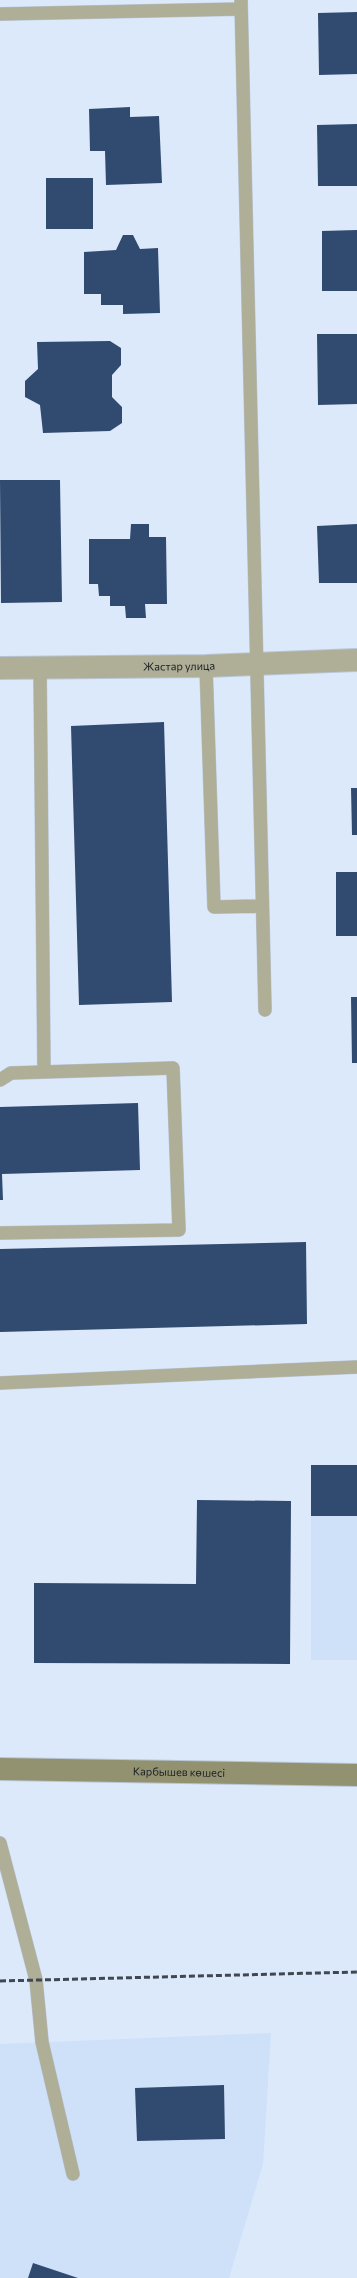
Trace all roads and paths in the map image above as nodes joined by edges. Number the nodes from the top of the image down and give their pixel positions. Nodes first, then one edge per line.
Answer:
1 (241, 5) edge
2 (0, 14) edge
3 (357, 660) edge
4 (257, 663) junction
5 (206, 666) junction
6 (40, 667) junction
7 (0, 668) edge
8 (262, 906) junction
9 (264, 1010) dead end
10 (44, 1072) junction
11 (0, 1080) edge
12 (0, 1233) edge
13 (357, 1367) edge
14 (0, 1383) edge
15 (0, 1769) edge
16 (357, 1775) edge
17 (0, 1843) edge
18 (73, 2174) dead end

1 - 2 lane
1 - 4 lane
3 - 4 street, Жастар улица
4 - 5 street, Жастар улица
4 - 8 lane
5 - 6 street, Жастар улица
5 - 8 lane
6 - 7 street, Жастар улица
6 - 10 lane
8 - 9 lane
10 - 11 lane
10 - 12 lane
13 - 14 lane
15 - 16 main road, Карбышев көшесі
17 - 18 lane

